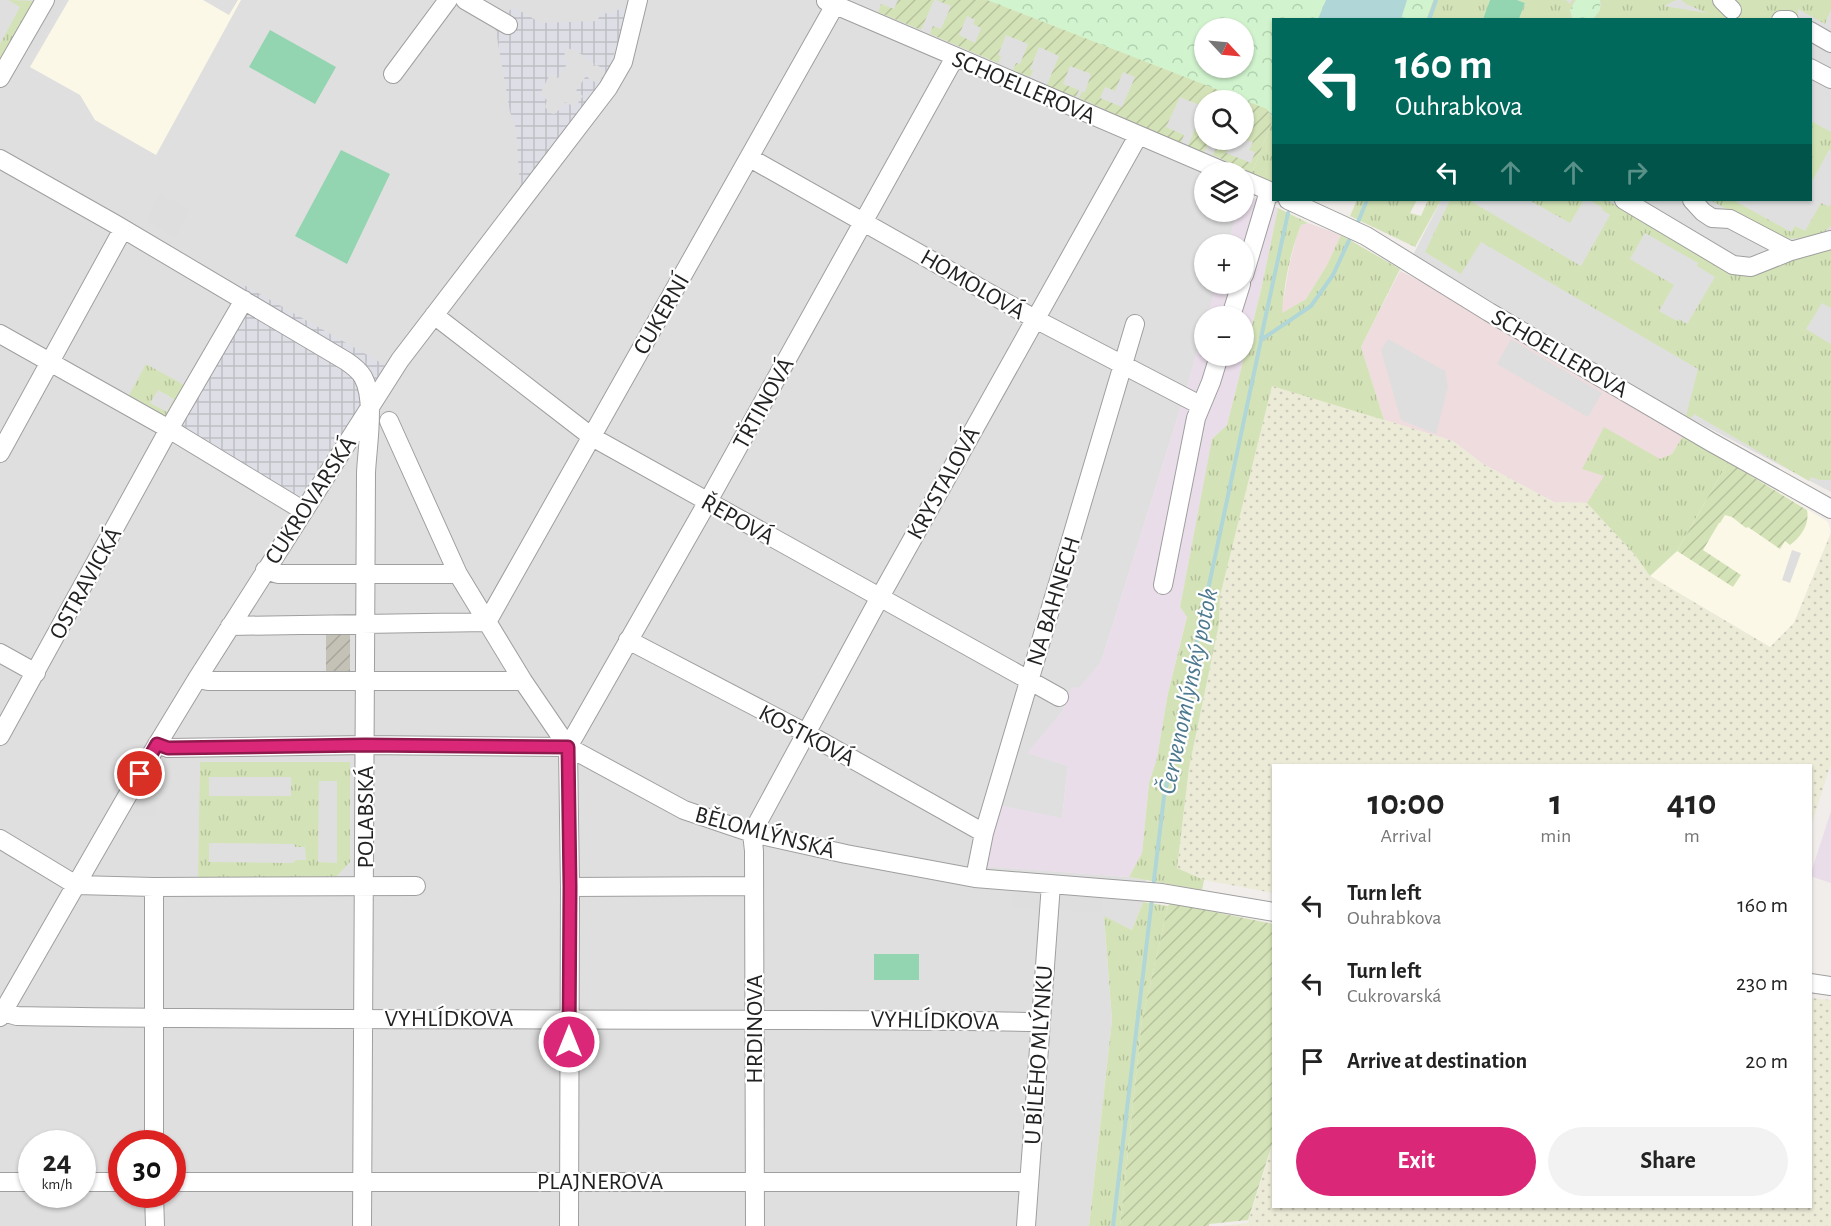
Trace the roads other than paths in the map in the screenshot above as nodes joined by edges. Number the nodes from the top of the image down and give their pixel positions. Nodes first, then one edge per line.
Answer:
1 (45, 0) edge
2 (448, 0) edge
3 (465, 0) edge
4 (638, 0) edge
5 (829, 3) edge
6 (508, 25) dead end
7 (1812, 32) edge
8 (1831, 43) edge
9 (956, 57) junction
10 (1812, 69) edge
11 (393, 74) dead end
12 (0, 78) edge
13 (1831, 79) edge
14 (1138, 136) junction
15 (750, 158) junction
16 (0, 159) edge
17 (1201, 162) edge
18 (1254, 184) edge
19 (1271, 192) edge
20 (1290, 201) edge
21 (1626, 201) edge
22 (1693, 201) edge
23 (863, 221) junction
24 (123, 229) junction
25 (1831, 240) edge
26 (1254, 244) edge
27 (1791, 251) junction
28 (243, 300) junction
29 (434, 315) junction
30 (1035, 319) junction
31 (1135, 324) dead end
32 (0, 334) edge
33 (51, 362) junction
34 (1124, 364) junction
35 (1216, 366) edge
36 (1200, 405) junction
37 (369, 409) junction
38 (389, 421) dead end
39 (169, 429) junction
40 (592, 437) junction
41 (0, 453) edge
42 (707, 503) junction
43 (1831, 509) edge
44 (304, 511) junction
45 (265, 570) junction
46 (366, 573) junction
47 (458, 574) junction
48 (1163, 585) dead end
49 (880, 597) junction
50 (487, 622) junction
51 (366, 623) junction
52 (230, 626) junction
53 (628, 640) junction
54 (0, 653) edge
55 (36, 673) junction
56 (197, 679) junction
57 (523, 681) junction
58 (1029, 681) junction
59 (366, 682) junction
60 (1059, 697) dead end
61 (806, 733) junction
62 (0, 736) edge
63 (157, 744) junction
64 (365, 745) junction
65 (568, 747) junction
66 (752, 833) junction
67 (984, 833) junction
68 (0, 839) edge
69 (975, 878) junction
70 (1051, 884) junction
71 (76, 885) junction
72 (154, 886) junction
73 (364, 886) junction
74 (416, 886) dead end
75 (754, 886) junction
76 (570, 887) junction
77 (1272, 912) edge
78 (1812, 983) edge
79 (1831, 986) edge
80 (2, 1014) edge
81 (363, 1018) junction
82 (569, 1018) junction
83 (754, 1018) junction
84 (154, 1019) junction
85 (1040, 1022) junction
86 (154, 1130) edge
87 (362, 1181) junction
88 (570, 1181) junction
89 (755, 1181) junction
90 (0, 1182) edge
91 (18, 1182) edge
92 (186, 1182) edge
93 (1028, 1182) junction
94 (154, 1208) edge
95 (154, 1226) edge
96 (362, 1226) edge
97 (569, 1226) edge
98 (755, 1226) edge
99 (1026, 1226) edge

1 - 12 street
2 - 11 street
3 - 6 street
4 - 29 street, CUKROVARSKÁ
5 - 9 street, SCHOELLEROVA
5 - 15 street, CUKERNÍ
7 - 8 street
9 - 14 street, SCHOELLEROVA
9 - 23 street, TŘTINOVÁ
10 - 13 street
14 - 17 street, SCHOELLEROVA
14 - 30 street, KRYSTALOVÁ
15 - 23 street, HOMOLOVÁ
15 - 40 street, CUKERNÍ
16 - 24 street, POLABSKÁ
18 - 19 street
19 - 26 street
20 - 43 street, SCHOELLEROVA
21 - 27 street
22 - 27 street
23 - 30 street, HOMOLOVÁ
23 - 42 street, TŘTINOVÁ
24 - 28 street, POLABSKÁ
24 - 33 street
25 - 27 street
28 - 37 street, POLABSKÁ
28 - 39 street, OSTRAVICKÁ
29 - 37 street, CUKROVARSKÁ
29 - 40 street, ŘEPOVÁ
30 - 34 street, HOMOLOVÁ
30 - 49 street, KRYSTALOVÁ
31 - 34 street, NA BAHNECH
32 - 33 street
33 - 39 street
33 - 41 street
34 - 36 street, HOMOLOVÁ
34 - 58 street, NA BAHNECH
35 - 36 street
36 - 48 street
37 - 44 street, CUKROVARSKÁ
37 - 46 street, POLABSKÁ
38 - 47 street, BĚLOMLÝNSKÁ
39 - 44 street
39 - 55 street, OSTRAVICKÁ
40 - 42 street, ŘEPOVÁ
40 - 50 street, CUKERNÍ
42 - 49 street, ŘEPOVÁ
42 - 53 street, TŘTINOVÁ
44 - 45 street, CUKROVARSKÁ
45 - 46 street
45 - 52 street, CUKROVARSKÁ
46 - 47 street
46 - 51 street, POLABSKÁ
47 - 50 street, BĚLOMLÝNSKÁ
49 - 58 street, ŘEPOVÁ
49 - 61 street, KRYSTALOVÁ
50 - 51 street
50 - 57 street, BĚLOMLÝNSKÁ
51 - 52 street
51 - 59 street, POLABSKÁ
52 - 56 street, CUKROVARSKÁ
53 - 61 street, KOSTKOVÁ
53 - 65 street, TŘTINOVÁ
54 - 55 street
55 - 62 street, OSTRAVICKÁ
56 - 59 street
56 - 63 street, CUKROVARSKÁ
57 - 59 street
57 - 65 street, BĚLOMLÝNSKÁ
58 - 60 street, ŘEPOVÁ
58 - 67 street, NA BAHNECH
59 - 64 street, POLABSKÁ
61 - 66 street, KRYSTALOVÁ
61 - 67 street, KOSTKOVÁ
63 - 64 street
63 - 71 street, CUKROVARSKÁ
64 - 65 street
64 - 73 street, POLABSKÁ
65 - 66 street, BĚLOMLÝNSKÁ
65 - 76 street
66 - 69 street, BĚLOMLÝNSKÁ
66 - 75 street, HRDINOVA
67 - 69 street, NA BAHNECH
68 - 71 street
69 - 70 street, BĚLOMLÝNSKÁ
70 - 77 street, BĚLOMLÝNSKÁ
70 - 85 street, U BÍLÉHO MLÝNKU
71 - 72 street
71 - 80 street, CUKROVARSKÁ
72 - 73 street
72 - 84 street
73 - 74 street
73 - 81 street, POLABSKÁ
75 - 76 street
75 - 83 street, HRDINOVA
76 - 82 street
78 - 79 street
80 - 84 street, VYHLÍDKOVA
81 - 82 street, VYHLÍDKOVA
81 - 84 street, VYHLÍDKOVA
81 - 87 street, POLABSKÁ
82 - 83 street, VYHLÍDKOVA
82 - 88 street
83 - 85 street, VYHLÍDKOVA
83 - 89 street, HRDINOVA
84 - 86 street
85 - 93 street, U BÍLÉHO MLÝNKU
87 - 88 street, PLAJNEROVA
87 - 92 street, PLAJNEROVA
87 - 96 street, POLABSKÁ
88 - 89 street, PLAJNEROVA
88 - 97 street
89 - 93 street, PLAJNEROVA
89 - 98 street, HRDINOVA
90 - 91 street
93 - 99 street, U BÍLÉHO MLÝNKU
94 - 95 street

